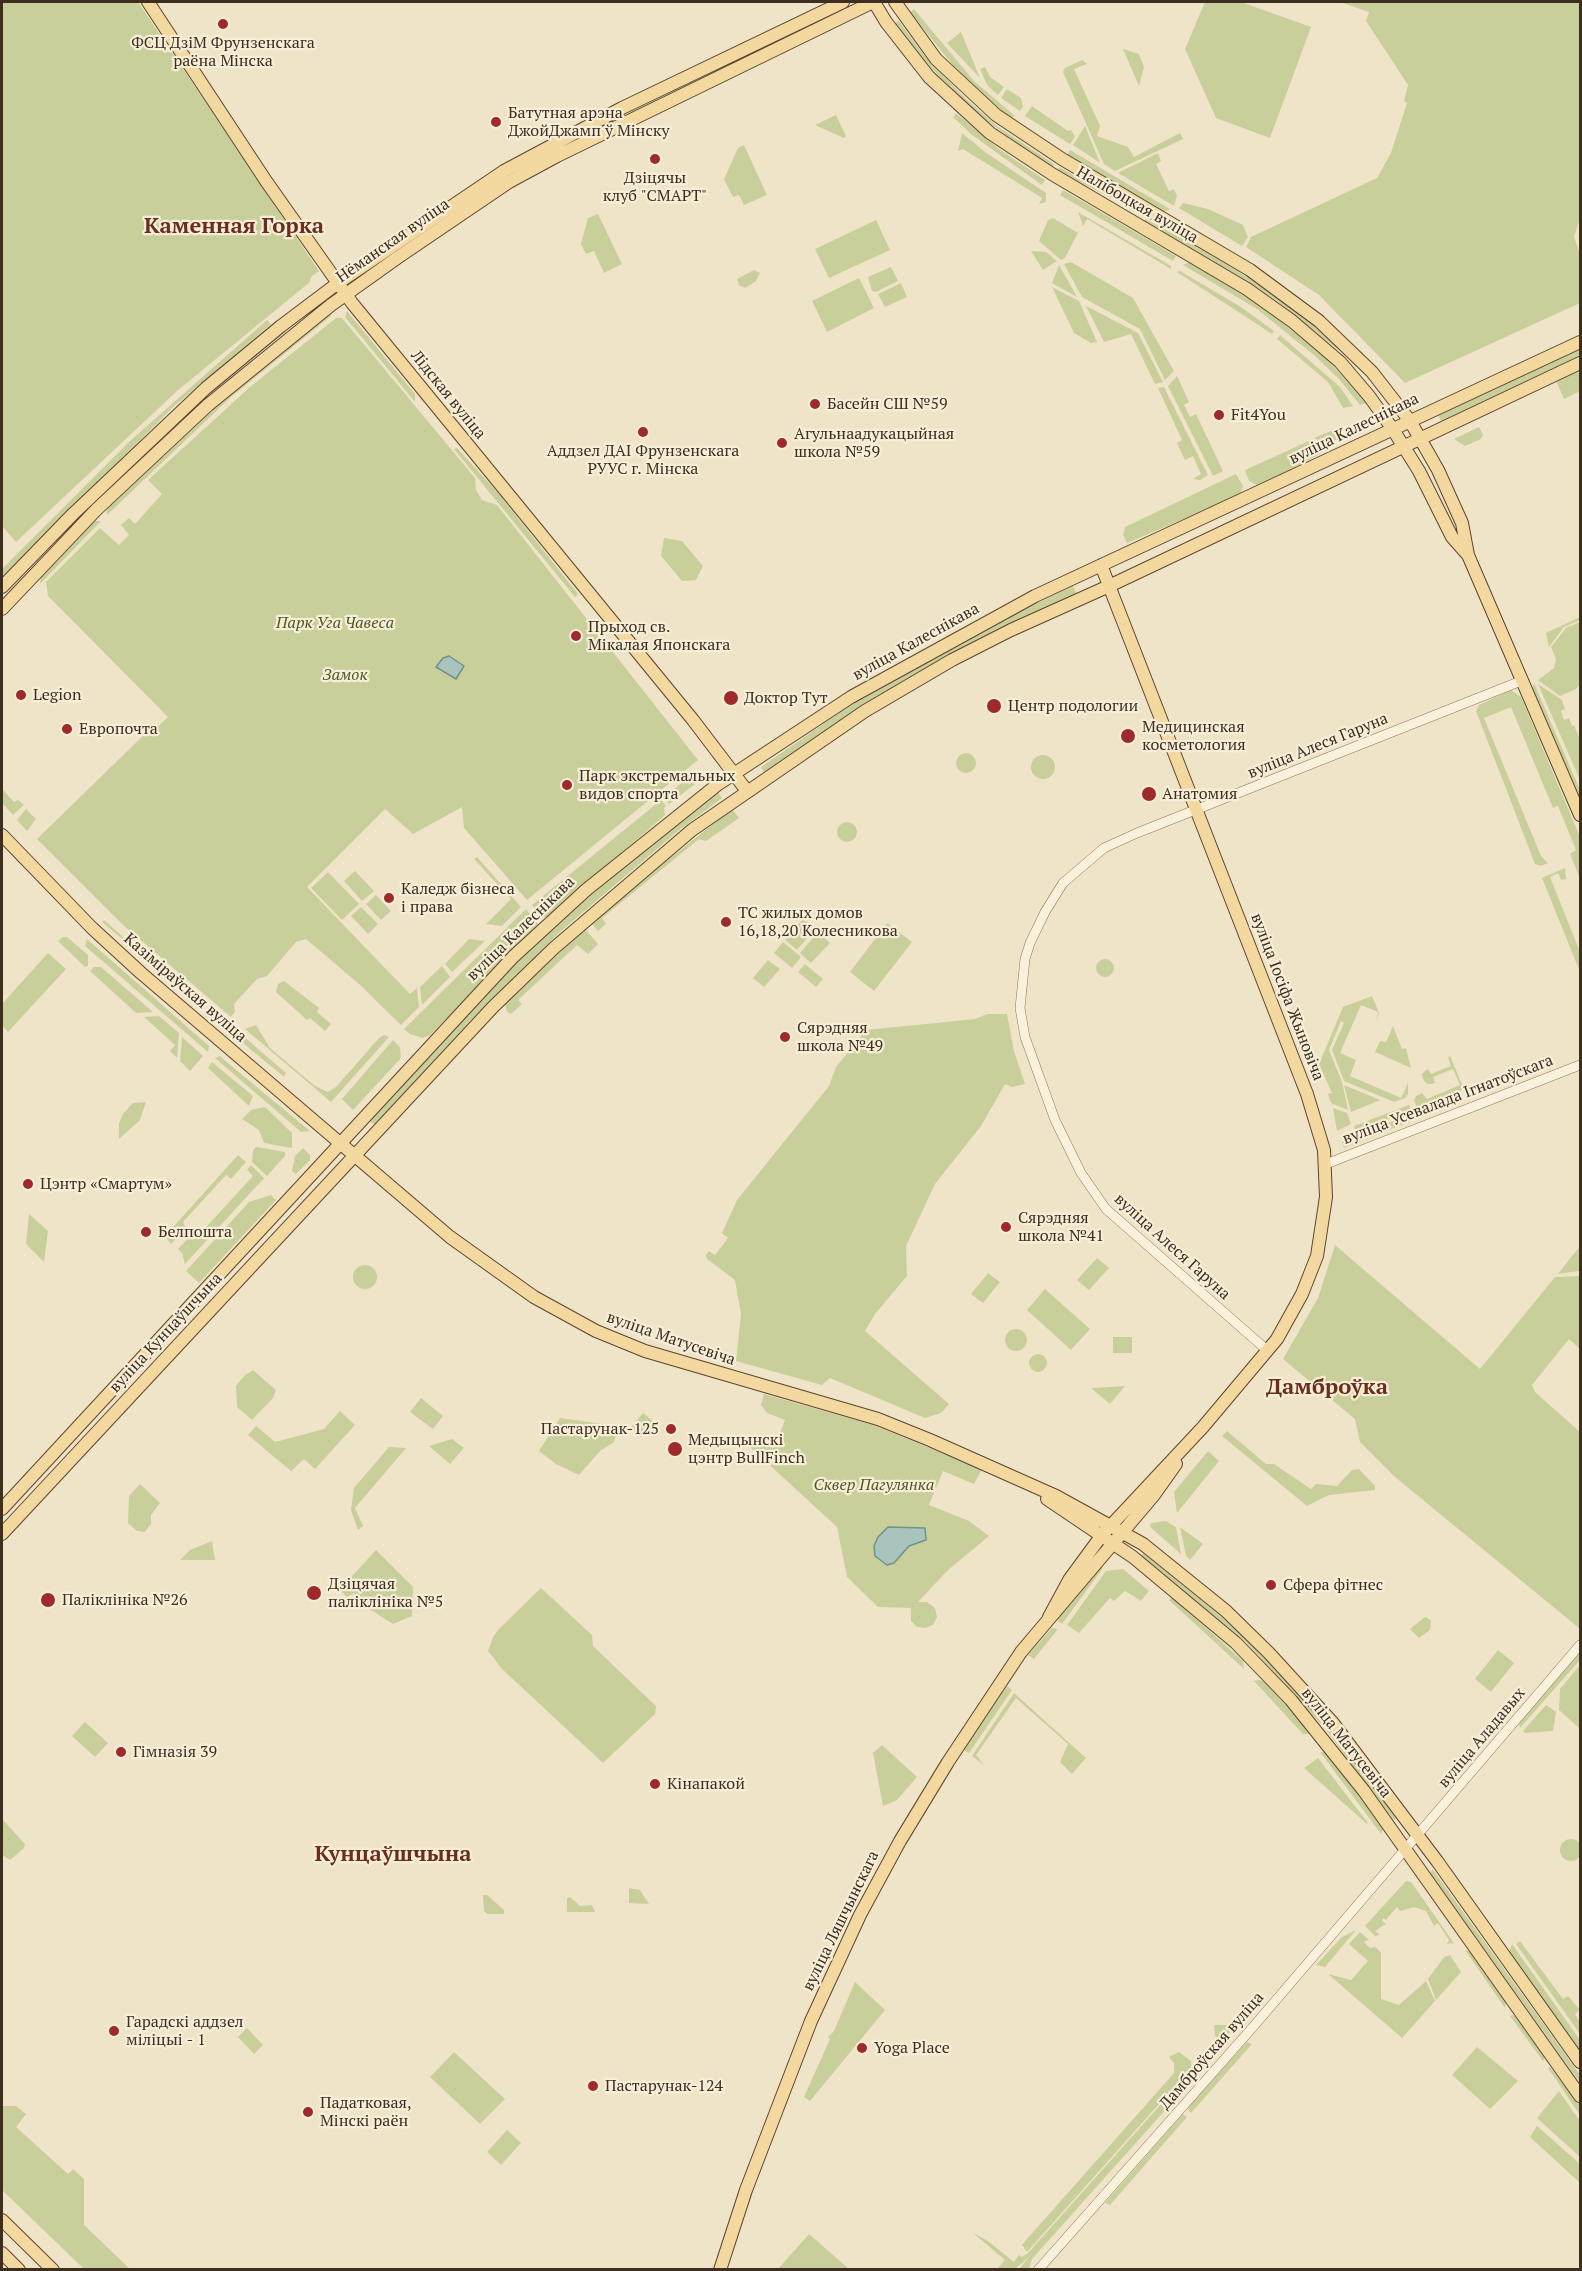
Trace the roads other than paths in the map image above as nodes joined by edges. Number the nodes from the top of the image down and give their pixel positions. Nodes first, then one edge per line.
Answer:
1 (148, 2) edge
2 (843, 2) edge
3 (873, 2) edge
4 (895, 2) edge
5 (555, 151) junction
6 (1143, 207) junction
7 (1135, 222) junction
8 (338, 283) junction
9 (346, 294) junction
10 (1581, 342) edge
11 (1581, 363) edge
12 (1410, 421) junction
13 (1392, 428) junction
14 (1422, 439) junction
15 (1405, 447) junction
16 (1468, 555) junction
17 (1101, 565) junction
18 (18, 570) junction
19 (28, 580) junction
20 (1109, 586) junction
21 (2, 587) edge
22 (2, 609) edge
23 (1521, 681) junction
24 (734, 773) junction
25 (747, 791) junction
26 (1579, 808) edge
27 (1196, 811) junction
28 (2, 835) edge
29 (1581, 1065) edge
30 (340, 1142) junction
31 (357, 1156) junction
32 (1326, 1164) junction
33 (1268, 1351) junction
34 (1203, 1426) junction
35 (1016, 1479) junction
36 (2, 1509) edge
37 (1111, 1524) junction
38 (1123, 1532) junction
39 (2, 1534) edge
40 (1102, 1535) junction
41 (1114, 1543) junction
42 (1049, 1617) junction
43 (1581, 1646) edge
44 (1418, 1837) junction
45 (1406, 1850) junction
46 (1581, 2062) edge
47 (1581, 2096) edge
48 (2, 2220) edge
49 (2, 2253) edge
50 (19, 2270) edge
51 (53, 2270) edge
52 (720, 2270) edge
53 (1038, 2270) edge

1 - 8 main road, Лідская вуліца
2 - 5 main road, Нёманская вуліца
3 - 5 main road, Нёманская вуліца
3 - 7 main road, Налібоцкая вуліца
4 - 6 main road, Налібоцкая вуліца
5 - 8 main road, Нёманская вуліца
5 - 9 main road, Нёманская вуліца
6 - 7 main road
6 - 12 main road, Налібоцкая вуліца
7 - 13 main road, Налібоцкая вуліца
8 - 9 main road, Лідская вуліца
8 - 18 main road, Нёманская вуліца
9 - 19 main road, Нёманская вуліца
9 - 24 main road, Лідская вуліца
10 - 12 main road, вуліца Калеснікава
11 - 14 main road, вуліца Калеснікава
12 - 13 main road, вуліца Калеснікава
12 - 14 main road, Налібоцкая вуліца
13 - 15 main road, Налібоцкая вуліца
13 - 17 main road, вуліца Калеснікава
14 - 15 main road, вуліца Калеснікава
14 - 16 main road, Налібоцкая вуліца
15 - 16 main road, Налібоцкая вуліца
15 - 20 main road, вуліца Калеснікава
16 - 23 main road
17 - 20 main road, вуліца Іосіфа Жыновіча
17 - 24 main road, вуліца Калеснікава
18 - 19 main road
18 - 21 main road, Нёманская вуліца
19 - 22 main road, Нёманская вуліца
20 - 25 main road, вуліца Калеснікава
20 - 27 main road, вуліца Іосіфа Жыновіча
23 - 26 main road
23 - 27 street, вуліца Алеся Гаруна
24 - 25 main road, Лідская вуліца
24 - 30 main road, вуліца Калеснікава
25 - 31 main road, вуліца Калеснікава
27 - 32 main road, вуліца Іосіфа Жыновіча
27 - 33 street, вуліца Алеся Гаруна
28 - 30 main road, Казіміраўская вуліца
29 - 32 street, вуліца Усевалада Ігнатоўскага
30 - 31 main road, Казіміраўская вуліца
30 - 36 main road, вуліца Кунцаўшчына
31 - 35 main road, вуліца Матусевіча
31 - 39 main road, вуліца Кунцаўшчына
32 - 33 main road, вуліца Іосіфа Жыновіча
33 - 34 main road, вуліца Іосіфа Жыновіча
34 - 37 main road, вуліца Іосіфа Жыновіча
34 - 38 main road, вуліца Іосіфа Жыновіча
35 - 37 main road, вуліца Матусевіча
35 - 40 main road, вуліца Матусевіча
37 - 38 main road, вуліца Матусевіча
37 - 40 main road, вуліца Іосіфа Жыновіча
38 - 41 main road, вуліца Ляшчынскага
38 - 44 main road, вуліца Матусевіча
40 - 41 main road, вуліца Матусевіча
40 - 42 main road, вуліца Ляшчынскага
41 - 42 main road, вуліца Ляшчынскага
41 - 45 main road, вуліца Матусевіча
42 - 52 main road, вуліца Ляшчынскага
43 - 44 street, вуліца Аладавых
44 - 45 street, вуліца Аладавых
44 - 46 main road, вуліца Матусевіча
45 - 47 main road, вуліца Матусевіча
45 - 53 street, Дамброўская вуліца
48 - 51 main road
49 - 50 main road

